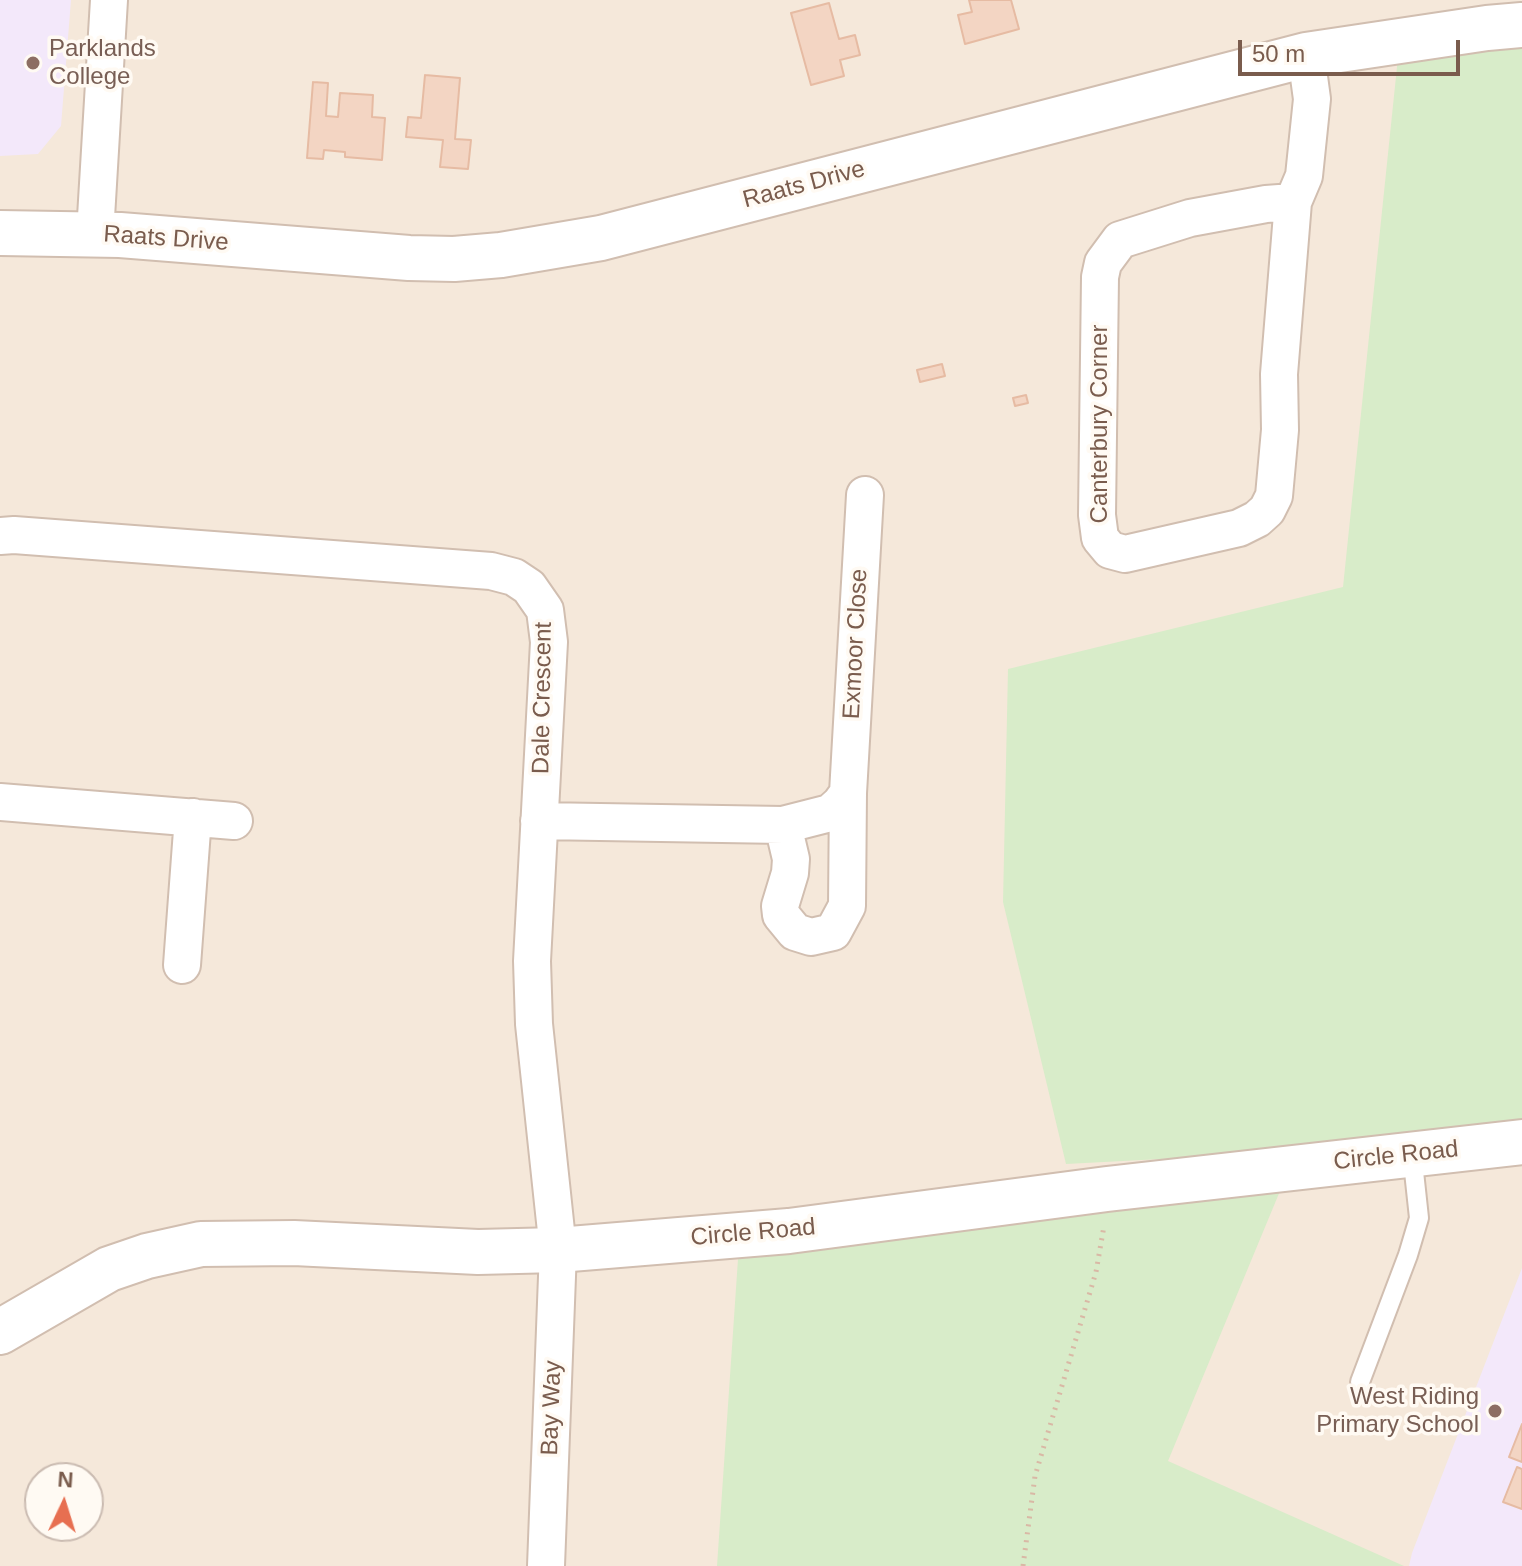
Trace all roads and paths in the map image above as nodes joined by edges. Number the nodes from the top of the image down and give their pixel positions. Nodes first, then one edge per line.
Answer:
1 (109, 0) edge
2 (1522, 25) edge
3 (1306, 55) junction
4 (1293, 202) junction
5 (0, 219) edge
6 (0, 233) edge
7 (86, 234) junction
8 (865, 495) dead end
9 (0, 536) edge
10 (848, 793) junction
11 (0, 802) edge
12 (193, 817) junction
13 (234, 821) dead end
14 (539, 821) junction
15 (783, 825) junction
16 (182, 965) dead end
17 (1522, 1142) edge
18 (1412, 1153) junction
19 (1105, 1220) dead end
20 (558, 1250) junction
21 (0, 1332) edge
22 (1360, 1382) dead end
23 (546, 1566) edge
24 (1023, 1566) edge

1 - 7 street
2 - 3 street, Raats Drive
3 - 4 street, Canterbury Corner
3 - 7 street, Raats Drive
4 - 4 street, Canterbury Corner
5 - 7 street, Raats Drive
6 - 7 street, Raats Drive
8 - 10 street, Exmoor Close
9 - 14 street, Dale Crescent
10 - 15 street
10 - 15 street, Exmoor Close
11 - 12 street
12 - 13 street
12 - 16 street
14 - 15 street
14 - 20 street, Dale Crescent
17 - 18 street, Circle Road
18 - 20 street, Circle Road
18 - 22 lane
19 - 24 path
20 - 21 street, Circle Road
20 - 23 street, Bay Way

